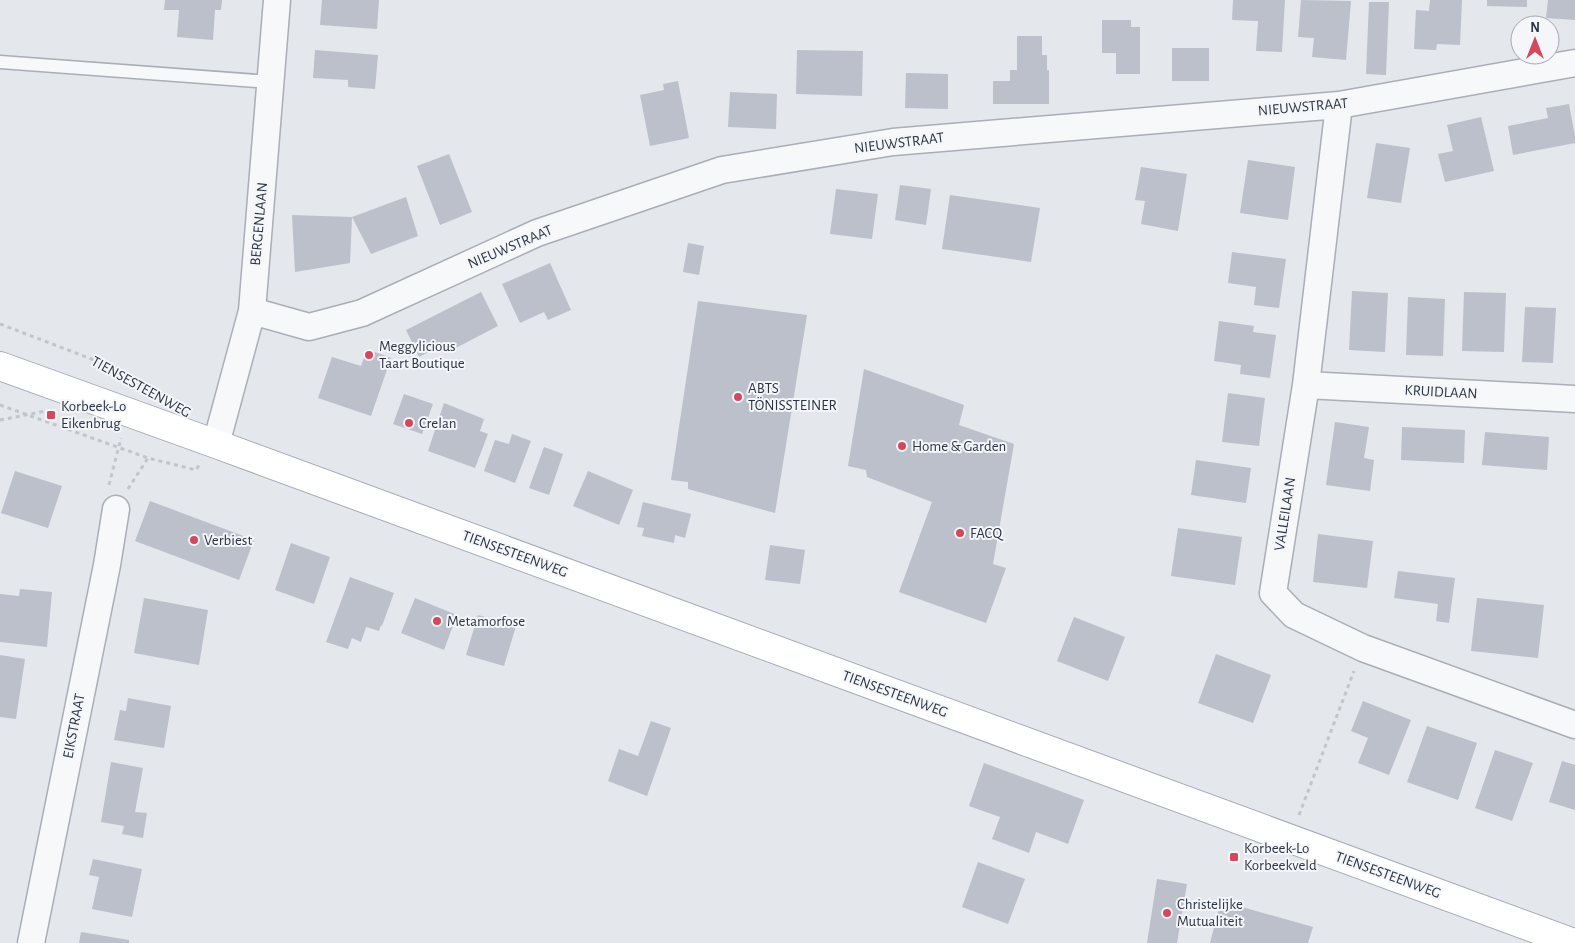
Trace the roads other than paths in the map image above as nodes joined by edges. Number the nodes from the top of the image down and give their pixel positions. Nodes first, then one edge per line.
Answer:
1 (277, 0) edge
2 (0, 62) edge
3 (1575, 62) edge
4 (270, 82) junction
5 (1339, 105) junction
6 (252, 311) junction
7 (0, 366) edge
8 (1306, 386) junction
9 (1575, 399) edge
10 (216, 444) junction
11 (116, 509) road end
12 (1575, 725) edge
13 (31, 943) edge
14 (1574, 943) edge

1 - 4 street, BERGENLAAN
2 - 4 lane
3 - 5 street, NIEUWSTRAAT
4 - 6 street, BERGENLAAN
5 - 6 street, NIEUWSTRAAT
5 - 8 street, VALLEILAAN
6 - 10 street, BERGENLAAN
7 - 10 main road, TIENSESTEENWEG
8 - 9 street, KRUIDLAAN
8 - 12 street, VALLEILAAN
10 - 14 main road, TIENSESTEENWEG
11 - 13 street, EIKSTRAAT

